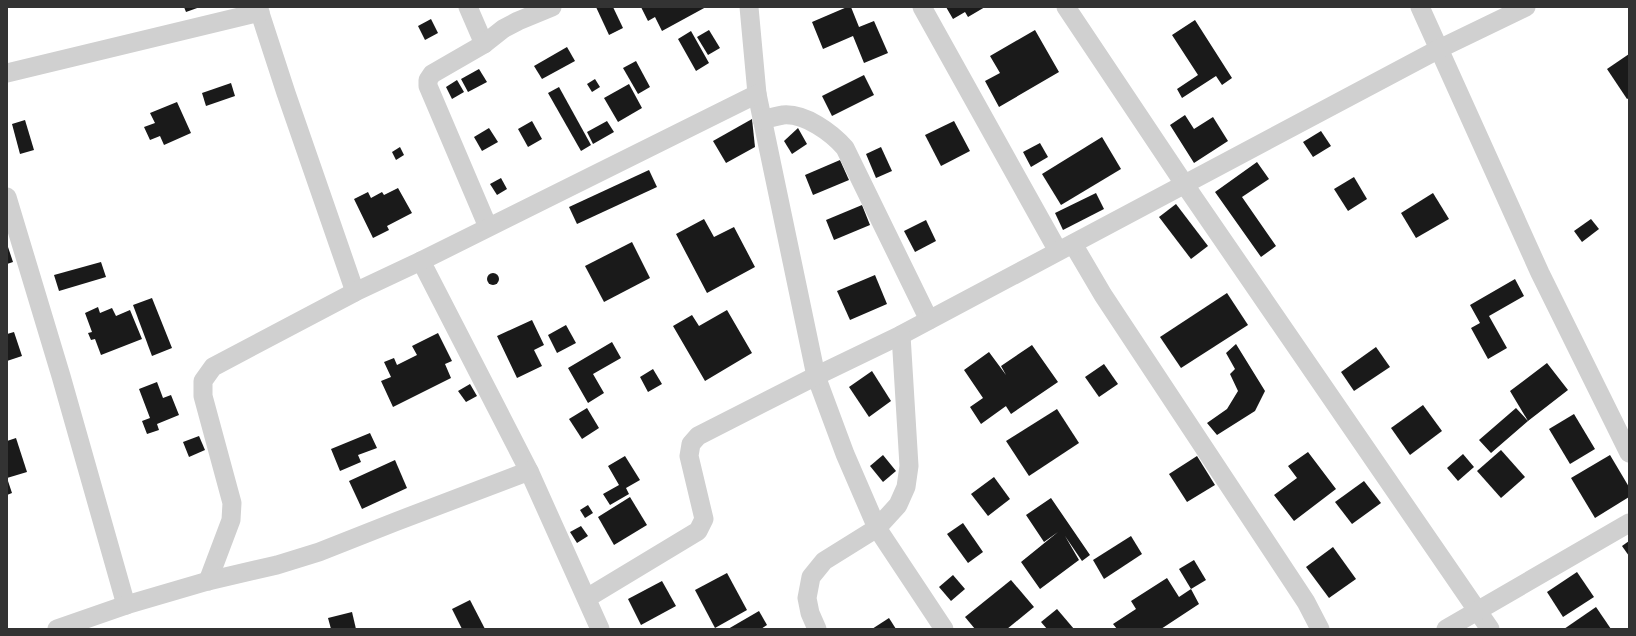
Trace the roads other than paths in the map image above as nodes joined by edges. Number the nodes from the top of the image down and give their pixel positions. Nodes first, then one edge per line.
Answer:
1 (468, 7) edge
2 (552, 7) edge
3 (749, 7) edge
4 (922, 7) edge
5 (1066, 7) edge
6 (1420, 7) edge
7 (1526, 7) edge
8 (259, 10) edge
9 (484, 44) junction
10 (1439, 49) junction
11 (8, 68) edge
12 (757, 94) junction
13 (762, 120) junction
14 (1185, 184) junction
15 (7, 197) edge
16 (488, 227) junction
17 (1065, 248) junction
18 (421, 261) junction
19 (355, 292) junction
20 (929, 320) junction
21 (901, 335) junction
22 (816, 376) junction
23 (1629, 453) edge
24 (529, 471) junction
25 (1629, 523) edge
26 (877, 528) junction
27 (208, 581) junction
28 (586, 598) junction
29 (126, 605) junction
30 (1478, 611) junction
31 (57, 629) edge
32 (600, 629) edge
33 (817, 629) edge
34 (944, 629) edge
35 (1320, 629) edge
36 (1446, 629) edge
37 (1490, 629) edge

1 - 9 street
2 - 9 street
3 - 12 street
4 - 17 street
5 - 14 street
6 - 10 street
7 - 10 street
8 - 11 street
8 - 19 street
9 - 16 street
10 - 14 street
10 - 23 street
12 - 13 street
12 - 16 street
13 - 20 street
13 - 22 street
14 - 17 street
14 - 30 street
15 - 29 street
16 - 18 street
17 - 20 street
17 - 35 street
18 - 19 street
18 - 24 street
19 - 27 street
20 - 21 street
21 - 22 street
21 - 26 street
22 - 26 street
22 - 28 street
24 - 27 street
24 - 28 street
25 - 30 street
26 - 33 street
26 - 34 street
27 - 29 street
28 - 32 street
29 - 31 street
30 - 36 street
30 - 37 street

